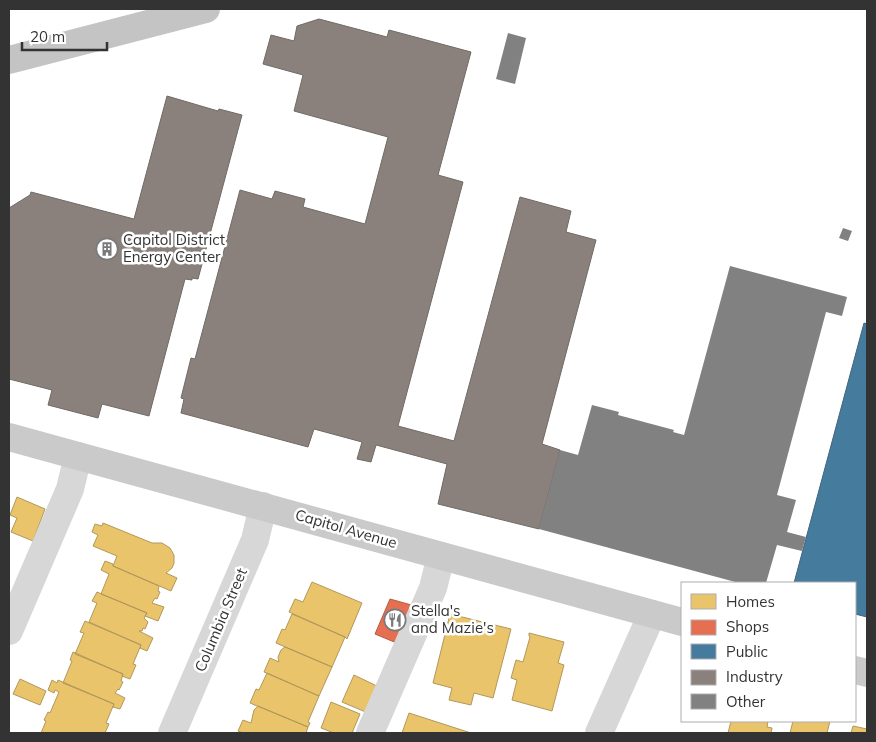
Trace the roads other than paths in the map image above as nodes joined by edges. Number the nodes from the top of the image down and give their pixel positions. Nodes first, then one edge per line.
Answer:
1 (206, 9) edge
2 (9, 60) edge
3 (9, 437) edge
4 (78, 456) junction
5 (263, 506) junction
6 (441, 556) junction
7 (652, 614) junction
8 (681, 622) edge
9 (9, 631) edge
10 (172, 733) edge
11 (370, 733) edge
12 (599, 733) edge

1 - 2 highway
3 - 4 main road, Capitol Avenue
4 - 5 main road, Capitol Avenue
4 - 9 street
5 - 6 main road, Capitol Avenue
5 - 10 street, Columbia Street
6 - 7 main road, Capitol Avenue
6 - 11 street
7 - 8 main road, Capitol Avenue
7 - 12 street

